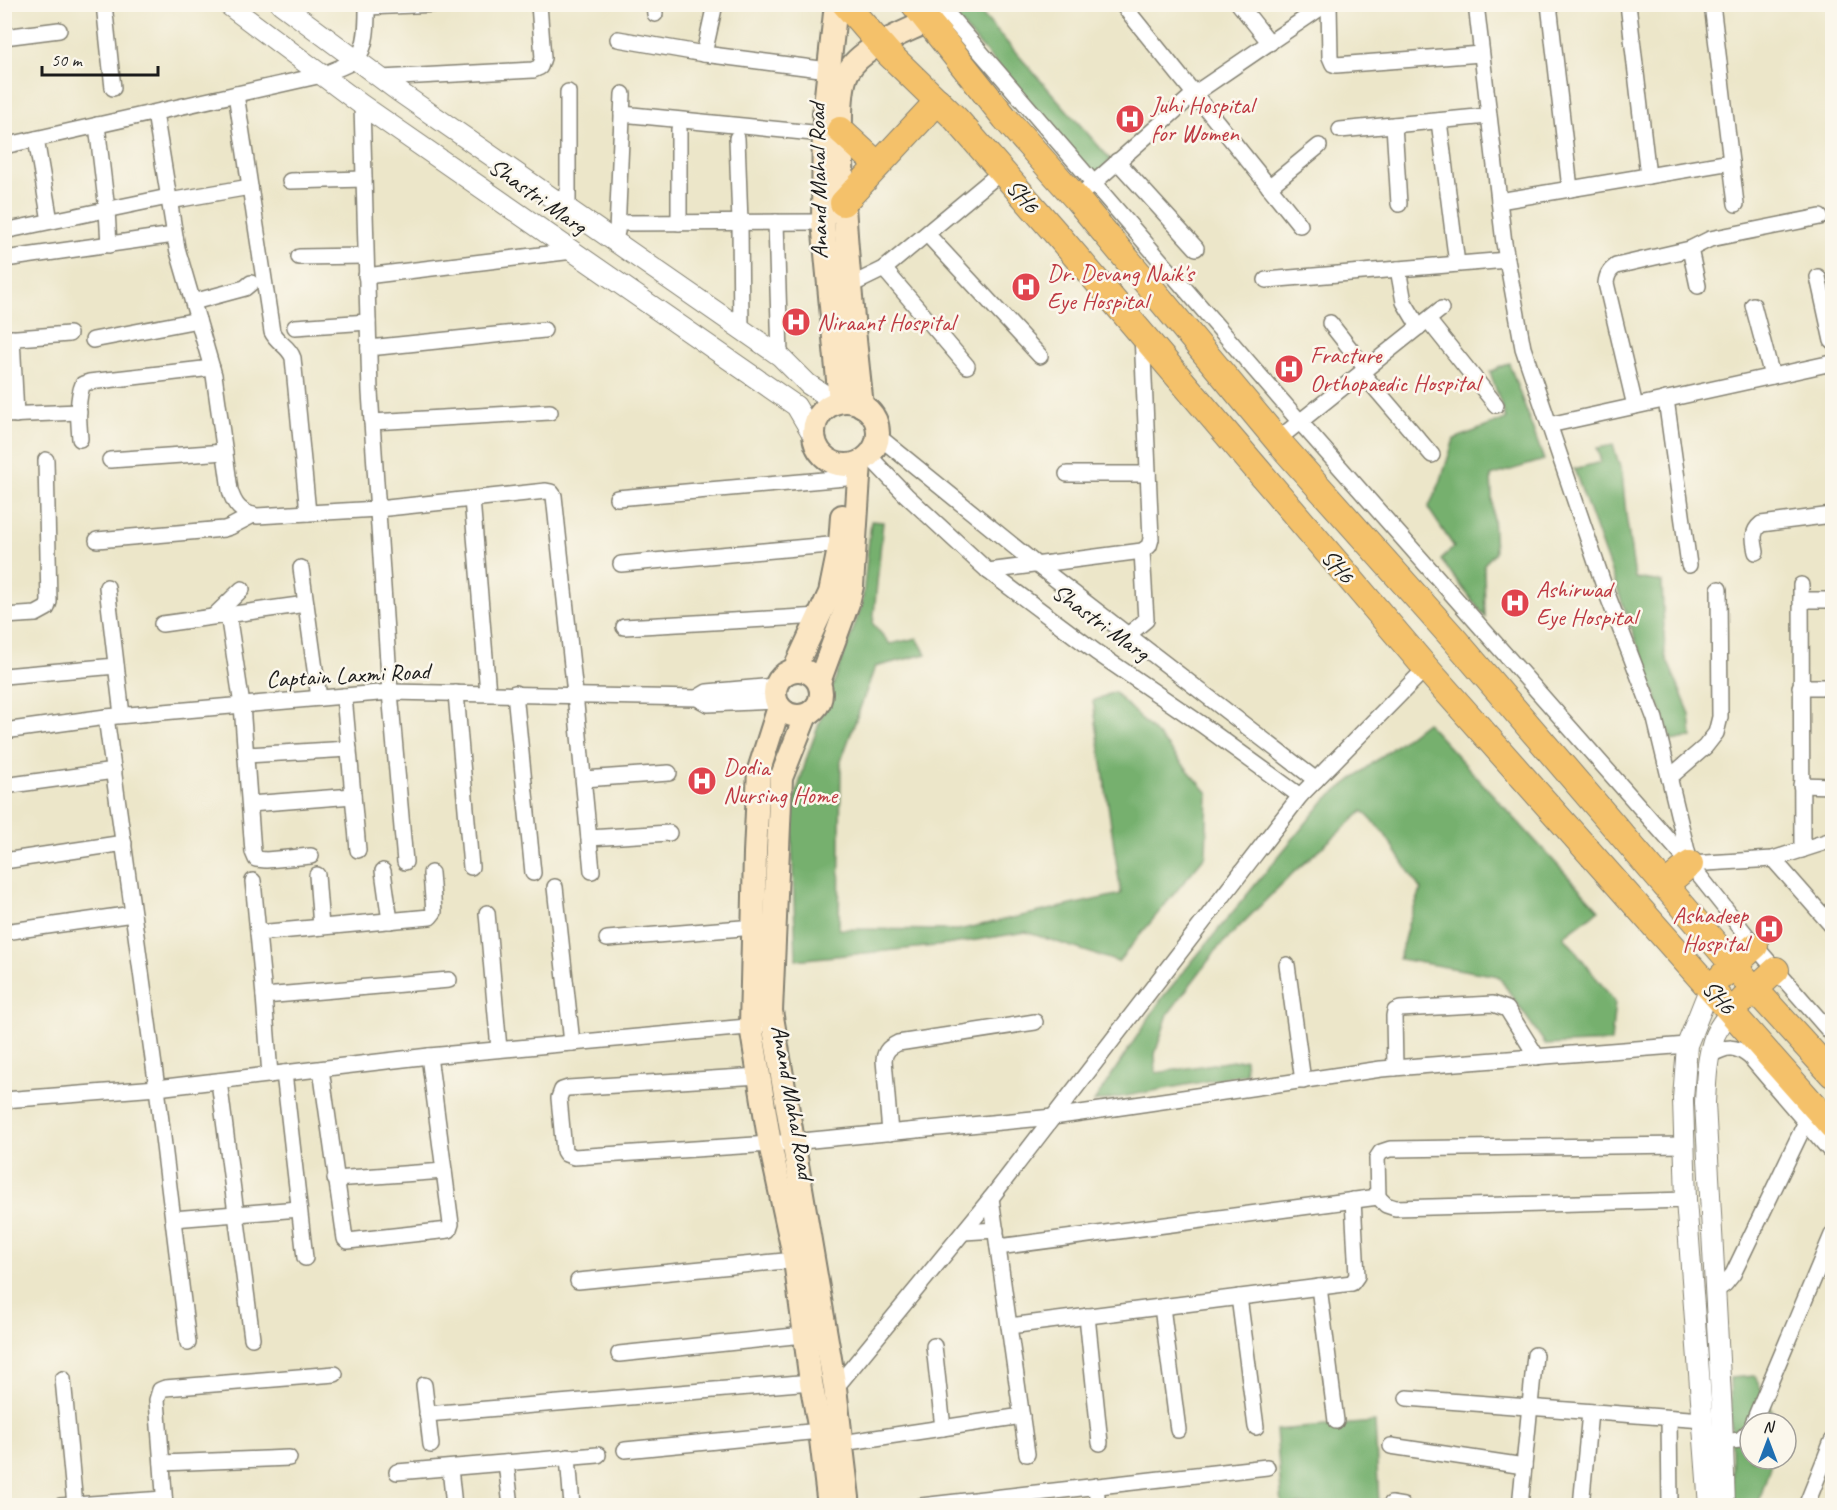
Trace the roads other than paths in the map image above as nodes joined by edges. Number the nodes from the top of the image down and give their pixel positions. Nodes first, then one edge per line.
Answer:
1 (104, 4) edge
2 (227, 4) edge
3 (281, 4) edge
4 (437, 4) edge
5 (539, 4) edge
6 (715, 4) edge
7 (836, 4) edge
8 (845, 4) edge
9 (1122, 4) edge
10 (1239, 4) edge
11 (1328, 4) edge
12 (1549, 4) edge
13 (1628, 4) edge
14 (1712, 4) edge
15 (1478, 5) edge
16 (367, 6) edge
17 (932, 11) edge
18 (59, 30) dead end
19 (4, 37) edge
20 (618, 39) dead end
21 (1270, 43) junction
22 (880, 44) junction
23 (704, 54) junction
24 (1481, 54) junction
25 (356, 60) junction
26 (837, 74) junction
27 (322, 75) junction
28 (381, 78) junction
29 (113, 88) dead end
30 (568, 92) dead end
31 (236, 94) junction
32 (623, 94) dead end
33 (1194, 94) junction
34 (938, 101) junction
35 (362, 105) junction
36 (637, 106) dead end
37 (155, 112) junction
38 (622, 114) junction
39 (1488, 116) junction
40 (1439, 121) junction
41 (97, 125) junction
42 (1394, 125) junction
43 (679, 129) dead end
44 (1340, 130) dead end
45 (832, 132) junction
46 (737, 138) dead end
47 (36, 139) junction
48 (4, 146) edge
49 (1319, 146) dead end
50 (1117, 161) junction
51 (1731, 162) junction
52 (878, 165) junction
53 (1002, 171) junction
54 (1648, 176) junction
55 (364, 179) junction
56 (290, 181) dead end
57 (250, 187) junction
58 (1269, 187) junction
59 (1570, 189) junction
60 (1085, 190) junction
61 (168, 199) junction
62 (1499, 201) junction
63 (843, 203) junction
64 (1399, 204) dead end
65 (1736, 204) dead end
66 (568, 209) junction
67 (107, 210) junction
68 (1820, 217) dead end
69 (50, 221) junction
70 (776, 222) junction
71 (823, 222) junction
72 (618, 223) junction
73 (679, 223) junction
74 (740, 223) junction
75 (1300, 225) dead end
76 (4, 231) edge
77 (927, 234) junction
78 (174, 235) junction
79 (617, 243) junction
80 (109, 245) junction
81 (1196, 248) dead end
82 (1690, 249) junction
83 (573, 251) junction
84 (365, 256) junction
85 (299, 257) dead end
86 (12, 258) dead end
87 (1507, 260) junction
88 (1456, 264) junction
89 (884, 269) junction
90 (1398, 269) junction
91 (366, 276) junction
92 (1818, 277) dead end
93 (1266, 280) dead end
94 (251, 283) dead end
95 (849, 286) junction
96 (1698, 286) dead end
97 (193, 302) junction
98 (1753, 305) dead end
99 (1441, 309) dead end
100 (198, 320) junction
101 (368, 322) junction
102 (1330, 323) dead end
103 (1423, 323) junction
104 (295, 327) dead end
105 (741, 329) junction
106 (544, 330) dead end
107 (69, 334) dead end
108 (1142, 334) junction
109 (8, 338) edge
110 (93, 340) dead end
111 (1833, 341) edge
112 (369, 348) junction
113 (780, 356) junction
114 (1040, 356) dead end
115 (1833, 363) edge
116 (967, 366) dead end
117 (212, 368) junction
118 (1364, 371) junction
119 (1772, 376) junction
120 (1666, 399) junction
121 (837, 402) junction
122 (862, 405) junction
123 (1496, 405) dead end
124 (1635, 406) junction
125 (79, 412) junction
126 (550, 412) dead end
127 (10, 415) edge
128 (372, 422) junction
129 (1300, 422) junction
130 (1549, 425) junction
131 (813, 435) junction
132 (80, 440) dead end
133 (1277, 440) junction
134 (225, 452) junction
135 (1432, 455) dead end
136 (46, 460) dead end
137 (110, 460) dead end
138 (860, 460) junction
139 (1068, 474) dead end
140 (1148, 474) junction
141 (617, 498) dead end
142 (471, 499) junction
143 (378, 509) junction
144 (308, 513) junction
145 (254, 515) junction
146 (1833, 515) edge
147 (97, 540) dead end
148 (840, 544) junction
149 (1142, 551) junction
150 (1756, 552) dead end
151 (621, 564) dead end
152 (1037, 565) junction
153 (1689, 565) dead end
154 (301, 568) dead end
155 (988, 571) junction
156 (107, 587) dead end
157 (242, 589) dead end
158 (1719, 589) dead end
159 (1833, 600) edge
160 (306, 604) junction
161 (221, 615) junction
162 (4, 616) edge
163 (820, 616) junction
164 (162, 624) dead end
165 (624, 627) dead end
166 (1128, 635) junction
167 (117, 666) junction
168 (1426, 668) junction
169 (794, 670) junction
170 (4, 676) edge
171 (819, 682) junction
172 (1800, 687) junction
173 (1833, 687) edge
174 (390, 692) junction
175 (456, 693) junction
176 (488, 693) junction
177 (515, 693) junction
178 (575, 694) junction
179 (344, 696) junction
180 (319, 698) junction
181 (776, 698) junction
182 (242, 705) junction
183 (122, 715) junction
184 (806, 715) junction
185 (106, 717) junction
186 (4, 731) edge
187 (349, 749) junction
188 (246, 755) junction
189 (114, 771) junction
190 (669, 773) dead end
191 (1669, 778) junction
192 (584, 779) junction
193 (1316, 780) junction
194 (1801, 785) junction
195 (4, 786) edge
196 (1833, 786) edge
197 (353, 796) junction
198 (1300, 796) junction
199 (250, 804) junction
200 (669, 833) dead end
201 (589, 838) junction
202 (1833, 840) edge
203 (124, 843) junction
204 (358, 850) dead end
205 (1802, 850) junction
206 (311, 856) dead end
207 (1773, 859) junction
208 (4, 861) edge
209 (405, 862) dead end
210 (1690, 864) junction
211 (471, 867) dead end
212 (383, 871) dead end
213 (592, 871) dead end
214 (431, 873) dead end
215 (533, 873) dead end
216 (317, 875) dead end
217 (253, 881) dead end
218 (1665, 885) junction
219 (555, 887) dead end
220 (487, 913) dead end
221 (133, 914) junction
222 (390, 921) junction
223 (1833, 926) edge
224 (321, 927) junction
225 (754, 927) junction
226 (4, 932) edge
227 (258, 933) junction
228 (607, 939) dead end
229 (1755, 946) junction
230 (1287, 965) dead end
231 (1734, 965) junction
232 (1776, 970) junction
233 (449, 980) dead end
234 (1710, 987) junction
235 (1755, 989) junction
236 (264, 996) junction
237 (1731, 1010) junction
238 (1035, 1022) dead end
239 (762, 1026) junction
240 (1833, 1035) edge
241 (572, 1043) junction
242 (1687, 1046) junction
243 (499, 1049) junction
244 (1711, 1055) junction
245 (429, 1056) junction
246 (1537, 1057) junction
247 (1395, 1068) junction
248 (321, 1069) junction
249 (277, 1074) junction
250 (1833, 1074) edge
251 (759, 1076) junction
252 (219, 1081) junction
253 (1303, 1081) junction
254 (157, 1088) junction
255 (4, 1100) edge
256 (1810, 1114) junction
257 (1053, 1118) junction
258 (1833, 1126) edge
259 (890, 1133) junction
260 (792, 1142) junction
261 (770, 1144) junction
262 (1685, 1146) junction
263 (1833, 1153) edge
264 (444, 1171) junction
265 (335, 1179) junction
266 (1378, 1197) junction
267 (991, 1198) junction
268 (1353, 1200) junction
269 (1686, 1200) junction
270 (299, 1209) junction
271 (236, 1213) junction
272 (173, 1219) junction
273 (996, 1230) junction
274 (964, 1232) junction
275 (1833, 1235) edge
276 (998, 1246) junction
277 (305, 1258) dead end
278 (795, 1260) junction
279 (578, 1281) dead end
280 (1319, 1287) junction
281 (1715, 1291) junction
282 (1239, 1297) junction
283 (1162, 1307) junction
284 (1087, 1316) junction
285 (1009, 1326) junction
286 (804, 1335) junction
287 (252, 1338) dead end
288 (188, 1343) dead end
289 (934, 1346) dead end
290 (619, 1354) dead end
291 (1535, 1355) dead end
292 (336, 1374) dead end
293 (63, 1379) dead end
294 (811, 1382) junction
295 (424, 1385) dead end
296 (835, 1388) junction
297 (1407, 1398) dead end
298 (1530, 1408) junction
299 (1758, 1411) edge
300 (1590, 1412) junction
301 (427, 1414) junction
302 (1022, 1416) junction
303 (1669, 1418) junction
304 (1703, 1420) junction
305 (818, 1421) junction
306 (1336, 1421) dead end
307 (1256, 1427) dead end
308 (943, 1428) junction
309 (1178, 1430) dead end
310 (1738, 1440) edge
311 (1833, 1441) edge
312 (842, 1443) junction
313 (1100, 1443) dead end
314 (1714, 1443) junction
315 (431, 1445) dead end
316 (1391, 1446) dead end
317 (625, 1450) dead end
318 (1027, 1454) dead end
319 (598, 1455) dead end
320 (567, 1457) junction
321 (289, 1458) dead end
322 (162, 1463) junction
323 (506, 1463) junction
324 (1524, 1466) junction
325 (450, 1467) junction
326 (1268, 1467) dead end
327 (397, 1472) dead end
328 (1096, 1486) junction
329 (164, 1502) edge
330 (68, 1505) edge
331 (454, 1506) edge
332 (511, 1506) edge
333 (572, 1506) edge
334 (829, 1506) edge
335 (849, 1506) edge
336 (921, 1506) edge
337 (1098, 1506) edge
338 (1520, 1506) edge
339 (1581, 1506) edge
340 (1670, 1506) edge
341 (1709, 1506) edge
342 (1725, 1506) edge
343 (1806, 1506) edge

1 - 29 street
2 - 27 street, Shastri Marg
3 - 25 street, Shastri Marg
4 - 16 street
5 - 28 street
6 - 23 street
7 - 26 main road, Anand Mahal Road
8 - 22 main road, SH6
9 - 33 street
10 - 21 street
11 - 21 street
11 - 24 street
12 - 59 street
13 - 54 street
14 - 51 street
15 - 24 street
16 - 25 street
17 - 22 main road, Anand Mahal Road
17 - 60 main road
18 - 19 street
20 - 23 street
21 - 33 street
22 - 26 main road, Anand Mahal Road
22 - 34 main road, SH6
23 - 26 street
24 - 39 street
25 - 27 street
25 - 28 street, Shastri Marg
26 - 45 main road, Anand Mahal Road
27 - 31 street
27 - 35 street, Shastri Marg
28 - 66 street, Shastri Marg
30 - 66 street
31 - 37 street
31 - 57 street
32 - 38 street
33 - 50 street
33 - 58 street
34 - 52 main road
34 - 53 main road, SH6
35 - 55 street
35 - 83 street, Shastri Marg
36 - 38 street
37 - 41 street
37 - 61 street
38 - 45 street
38 - 72 street
39 - 40 street
39 - 62 street
40 - 42 street
40 - 88 street
41 - 47 street
41 - 67 street
42 - 44 street
42 - 64 street
43 - 73 street
45 - 52 main road
45 - 63 main road, Anand Mahal Road
45 - 71 main road, Anand Mahal Road
46 - 74 street
47 - 48 street
47 - 69 street
49 - 58 street
50 - 60 street
50 - 81 street
51 - 54 street
51 - 65 street
52 - 63 main road
53 - 77 street
53 - 108 main road, SH6
54 - 59 street
55 - 56 street
55 - 84 street
57 - 61 street
57 - 144 street
58 - 75 street
59 - 62 street
60 - 129 street
60 - 133 main road
61 - 67 street
61 - 78 street
62 - 87 street
63 - 95 main road, Anand Mahal Road
66 - 79 street, Shastri Marg
67 - 69 street
67 - 80 street
68 - 82 street
69 - 76 street
70 - 71 street
70 - 74 street
70 - 113 street
71 - 121 main road, Anand Mahal Road
72 - 73 street
72 - 79 street
73 - 74 street
74 - 105 street
77 - 89 street
77 - 114 street
78 - 80 street
78 - 97 street
79 - 105 street, Shastri Marg
80 - 86 street
82 - 96 street
82 - 124 street
83 - 91 street
83 - 131 street, Shastri Marg
84 - 85 street
84 - 91 street
87 - 88 street
87 - 130 street
88 - 90 street
89 - 95 street
89 - 116 street
90 - 93 street
90 - 103 street
91 - 101 street
92 - 111 street
94 - 97 street
95 - 122 main road, Anand Mahal Road
97 - 100 street
98 - 119 street
99 - 103 street
100 - 110 street
100 - 117 street
101 - 104 street
101 - 112 street
102 - 118 street
103 - 118 street
103 - 123 street
105 - 113 street, Shastri Marg
106 - 112 street
107 - 109 street
108 - 140 street
108 - 168 main road, SH6
109 - 127 street
112 - 128 street
113 - 121 street, Shastri Marg
115 - 119 street
117 - 125 street
117 - 134 street
118 - 129 street
118 - 135 street
119 - 120 street
120 - 124 street
120 - 153 street
121 - 122 main road
121 - 131 main road
122 - 138 main road
124 - 130 street
125 - 127 street
125 - 132 street
126 - 128 street
128 - 143 street
129 - 133 street
129 - 210 street
130 - 191 street
131 - 138 main road
133 - 218 main road
134 - 137 street
134 - 145 street
136 - 162 street
138 - 141 street
138 - 148 main road
138 - 152 street, Shastri Marg
138 - 155 street, Shastri Marg
138 - 171 main road
139 - 140 street
140 - 149 street
142 - 143 street
142 - 176 street
142 - 178 street
143 - 144 street
143 - 174 street
144 - 145 street
145 - 147 street
146 - 150 street
148 - 151 street
148 - 163 main road
149 - 152 street
149 - 166 street
152 - 155 street
152 - 166 street, Shastri Marg
154 - 160 street
155 - 198 street, Shastri Marg
156 - 167 street
157 - 161 street
158 - 191 street
159 - 172 street
160 - 161 street
160 - 180 street
161 - 164 street
161 - 182 street
163 - 165 street
163 - 169 main road
166 - 193 street, Shastri Marg
167 - 170 street
167 - 183 street
168 - 193 street
168 - 234 main road, SH6
169 - 171 main road
169 - 181 main road
171 - 184 main road
172 - 173 street
172 - 194 street
174 - 175 street, Captain Laxmi Road
174 - 179 street, Captain Laxmi Road
174 - 209 street
175 - 176 street, Captain Laxmi Road
175 - 211 street
176 - 177 street, Captain Laxmi Road
177 - 178 street, Captain Laxmi Road
177 - 215 street
178 - 181 street, Captain Laxmi Road
178 - 192 street
179 - 180 street, Captain Laxmi Road
179 - 187 street
180 - 182 street, Captain Laxmi Road
181 - 184 main road
181 - 225 main road, Anand Mahal Road
182 - 183 street, Captain Laxmi Road
182 - 188 street
183 - 185 street, Captain Laxmi Road
184 - 239 main road, Anand Mahal Road
185 - 186 street, Captain Laxmi Road
185 - 189 street
187 - 188 street
187 - 197 street
188 - 199 street
189 - 195 street
189 - 203 street
190 - 192 street
191 - 210 street
192 - 201 street
193 - 198 street
194 - 196 street
194 - 205 street
197 - 199 street
197 - 204 street
198 - 257 street
199 - 206 street
200 - 201 street
201 - 213 street
202 - 205 street
203 - 208 street
203 - 221 street
205 - 207 street
207 - 210 street
207 - 223 street
210 - 218 main road
210 - 229 street
212 - 222 street
214 - 222 street
216 - 224 street
217 - 227 street
218 - 231 main road
219 - 241 street
220 - 243 street
221 - 226 street
221 - 254 street
222 - 224 street
224 - 227 street
225 - 228 street
225 - 239 main road, Anand Mahal Road
227 - 236 street
229 - 231 main road
229 - 232 street
230 - 253 street
231 - 234 main road
231 - 235 main road
232 - 235 main road
232 - 240 street
233 - 236 street
234 - 237 main road, SH6
234 - 242 street
235 - 237 main road
235 - 250 main road
236 - 249 street
237 - 244 street
237 - 256 main road, SH6
238 - 259 street
239 - 241 street
239 - 251 main road, Anand Mahal Road
239 - 260 main road, Anand Mahal Road
241 - 243 street
242 - 246 street
242 - 262 street
243 - 245 street
244 - 256 street
244 - 281 street
245 - 248 street
245 - 264 street
246 - 247 street
246 - 247 street
247 - 253 street
248 - 249 street
248 - 265 street
249 - 252 street
249 - 270 street
251 - 261 main road, Anand Mahal Road
251 - 261 street
252 - 254 street
252 - 271 street
253 - 257 street
254 - 255 street
254 - 272 street
256 - 258 main road, SH6
256 - 263 street
256 - 281 street
257 - 259 street
257 - 267 street
259 - 260 street
260 - 261 street
260 - 296 main road, Anand Mahal Road
261 - 278 main road, Anand Mahal Road
262 - 266 street
262 - 269 street
264 - 265 street
264 - 265 street
266 - 268 street
266 - 269 street
267 - 273 street
267 - 274 street
268 - 276 street
268 - 280 street
269 - 304 street
270 - 271 street
270 - 277 street
271 - 272 street
271 - 287 street
272 - 288 street
273 - 274 street
273 - 276 street
274 - 296 street
275 - 299 street
276 - 285 street
278 - 279 street
278 - 286 main road, Anand Mahal Road
280 - 282 street
280 - 306 street
281 - 314 street
282 - 283 street
282 - 307 street
283 - 284 street
283 - 309 street
284 - 285 street
284 - 313 street
285 - 302 street
286 - 290 street
286 - 294 main road, Anand Mahal Road
289 - 308 street
291 - 298 street
292 - 322 street
293 - 330 street
294 - 301 street
294 - 305 main road, Anand Mahal Road
295 - 301 street
296 - 305 street
296 - 312 main road, Anand Mahal Road
297 - 298 street
298 - 300 street
298 - 324 street
300 - 303 street
300 - 339 street
301 - 315 street
302 - 308 street
302 - 318 street
303 - 304 street
303 - 340 street
304 - 314 street
305 - 317 street
305 - 334 main road, Anand Mahal Road
308 - 312 street
310 - 314 street
311 - 343 street
312 - 335 main road, Anand Mahal Road
314 - 341 street
314 - 342 street
316 - 324 street
319 - 320 street
320 - 323 street
320 - 333 street
321 - 322 street
322 - 329 street
323 - 325 street
323 - 332 street
324 - 338 street
325 - 327 street
325 - 331 street
326 - 328 street
328 - 336 street
328 - 337 street
329 - 330 street

